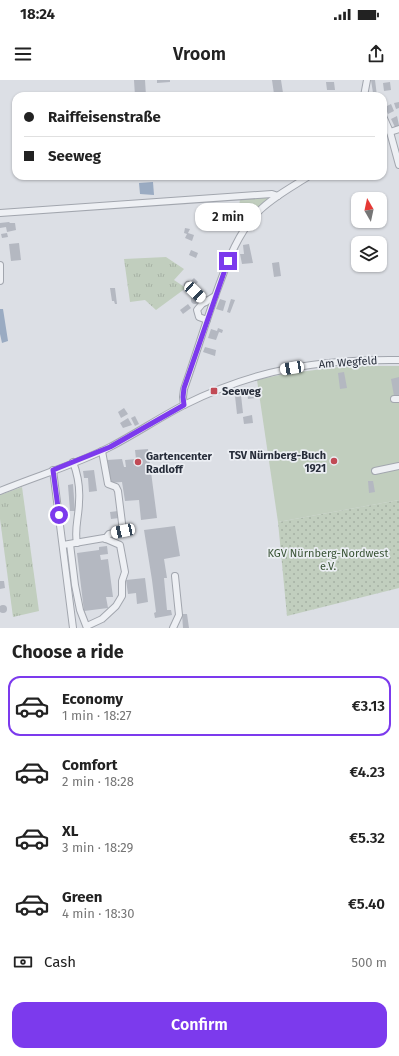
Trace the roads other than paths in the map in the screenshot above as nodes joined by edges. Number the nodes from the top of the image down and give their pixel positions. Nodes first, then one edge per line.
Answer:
1 (367, 80) edge
2 (366, 92) edge
3 (387, 125) edge
4 (399, 129) edge
5 (390, 132) junction
6 (399, 165) edge
7 (303, 180) edge
8 (278, 196) junction
9 (0, 213) edge
10 (0, 265) edge
11 (0, 280) edge
12 (188, 285) dead end
13 (215, 296) junction
14 (206, 302) junction
15 (207, 320) junction
16 (399, 360) edge
17 (184, 405) junction
18 (102, 451) junction
19 (73, 462) junction
20 (399, 466) edge
21 (53, 470) junction
22 (375, 471) dead end
23 (0, 491) edge
24 (105, 539) junction
25 (77, 543) junction
26 (63, 544) junction
27 (70, 544) junction
28 (174, 576) dead end
29 (87, 627) edge
30 (73, 628) edge
31 (173, 628) edge

1 - 2 street
3 - 5 street
4 - 5 street
5 - 6 street
7 - 8 street
8 - 9 street
8 - 13 street
10 - 11 street
12 - 14 street
13 - 14 street
13 - 15 street
14 - 15 street
15 - 17 street
16 - 17 street, Am Wegfeld
17 - 18 street, Am Wegfeld
18 - 19 street, Am Wegfeld
18 - 24 street
19 - 21 street, Am Wegfeld
19 - 25 street
20 - 22 street
21 - 23 street, Am Wegfeld
21 - 26 street
24 - 25 street
24 - 29 street
25 - 27 street
26 - 27 street
26 - 30 street
27 - 29 street
28 - 31 street

